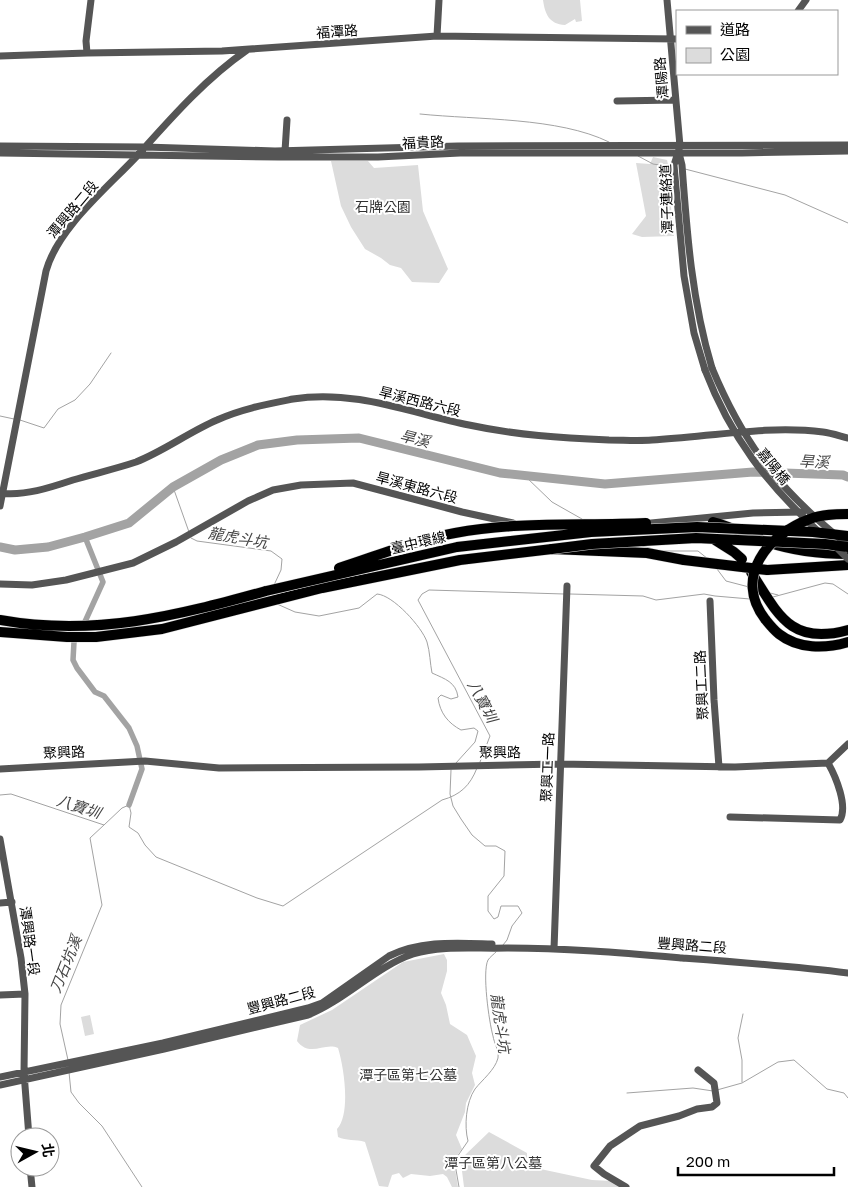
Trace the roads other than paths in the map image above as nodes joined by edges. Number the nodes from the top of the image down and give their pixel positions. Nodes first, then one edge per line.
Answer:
1 (91, 0) edge
2 (439, 0) edge
3 (667, 0) edge
4 (437, 36) junction
5 (674, 39) edge
6 (248, 50) junction
7 (87, 53) junction
8 (0, 56) edge
9 (676, 100) junction
10 (617, 101) dead end
11 (287, 120) dead end
12 (848, 145) edge
13 (0, 146) edge
14 (144, 147) junction
15 (679, 149) junction
16 (285, 151) junction
17 (848, 152) edge
18 (0, 153) edge
19 (138, 155) junction
20 (709, 369) junction
21 (848, 438) edge
22 (1, 494) edge
23 (0, 506) edge
24 (848, 513) edge
25 (638, 524) junction
26 (848, 536) edge
27 (848, 546) edge
28 (552, 549) junction
29 (848, 554) edge
30 (848, 559) edge
31 (848, 565) edge
32 (0, 584) edge
33 (567, 586) dead end
34 (266, 591) junction
35 (710, 601) dead end
36 (0, 620) edge
37 (848, 630) edge
38 (0, 632) edge
39 (848, 642) edge
40 (848, 744) edge
41 (828, 763) junction
42 (559, 764) junction
43 (719, 767) junction
44 (0, 769) edge
45 (730, 817) dead end
46 (0, 839) edge
47 (12, 902) junction
48 (0, 903) edge
49 (554, 949) junction
50 (848, 974) edge
51 (25, 994) junction
52 (0, 995) edge
53 (698, 1070) dead end
54 (24, 1076) junction
55 (0, 1077) edge
56 (0, 1084) edge
57 (28, 1127) edge
58 (626, 1187) edge

1 - 7 street
2 - 4 street
3 - 5 street, 潭陽路
4 - 5 street, 福潭路
4 - 6 street, 福潭路
5 - 9 street, 潭陽路
6 - 7 street, 福潭路
6 - 14 street, 潭興路二段
7 - 8 street, 福潭路
9 - 10 street
9 - 15 street, 潭陽路
11 - 16 street
12 - 15 street, 福貴路
13 - 14 street, 福貴路
14 - 16 street, 福貴路
14 - 19 street, 潭興路二段
15 - 16 street, 福貴路
15 - 17 street, 福貴路
15 - 19 street, 福貴路
15 - 20 street, 潭子連絡道
18 - 19 street, 福貴路
19 - 22 street, 潭興路二段
20 - 27 street, 嘉陽橋, bridge
20 - 30 street, 嘉陽橋, bridge
21 - 22 street, 旱溪西路六段
22 - 23 street, 潭興路二段
24 - 32 street, 旱溪東路六段
24 - 39 highway, bridge
25 - 29 highway
25 - 34 highway, bridge
25 - 37 highway, bridge
26 - 34 highway, 臺中環線, bridge
27 - 28 highway, 臺中環線, bridge
28 - 31 highway, bridge
28 - 38 highway, 臺中環線
33 - 42 street, 聚興工一路
34 - 36 highway, 臺中環線
35 - 43 street, 聚興工二路
40 - 41 street
41 - 43 street, 聚興路
41 - 45 street
42 - 43 street, 聚興路
42 - 44 street, 聚興路
42 - 49 street, 聚興工一路
46 - 47 street, 潭興路一段
47 - 48 street
47 - 51 street, 潭興路一段
49 - 50 street, 豐興路二段
49 - 54 street, 豐興路二段
51 - 52 street
51 - 54 street, 潭興路一段
53 - 58 street
54 - 55 street
54 - 56 street
54 - 57 street, 潭興路一段

